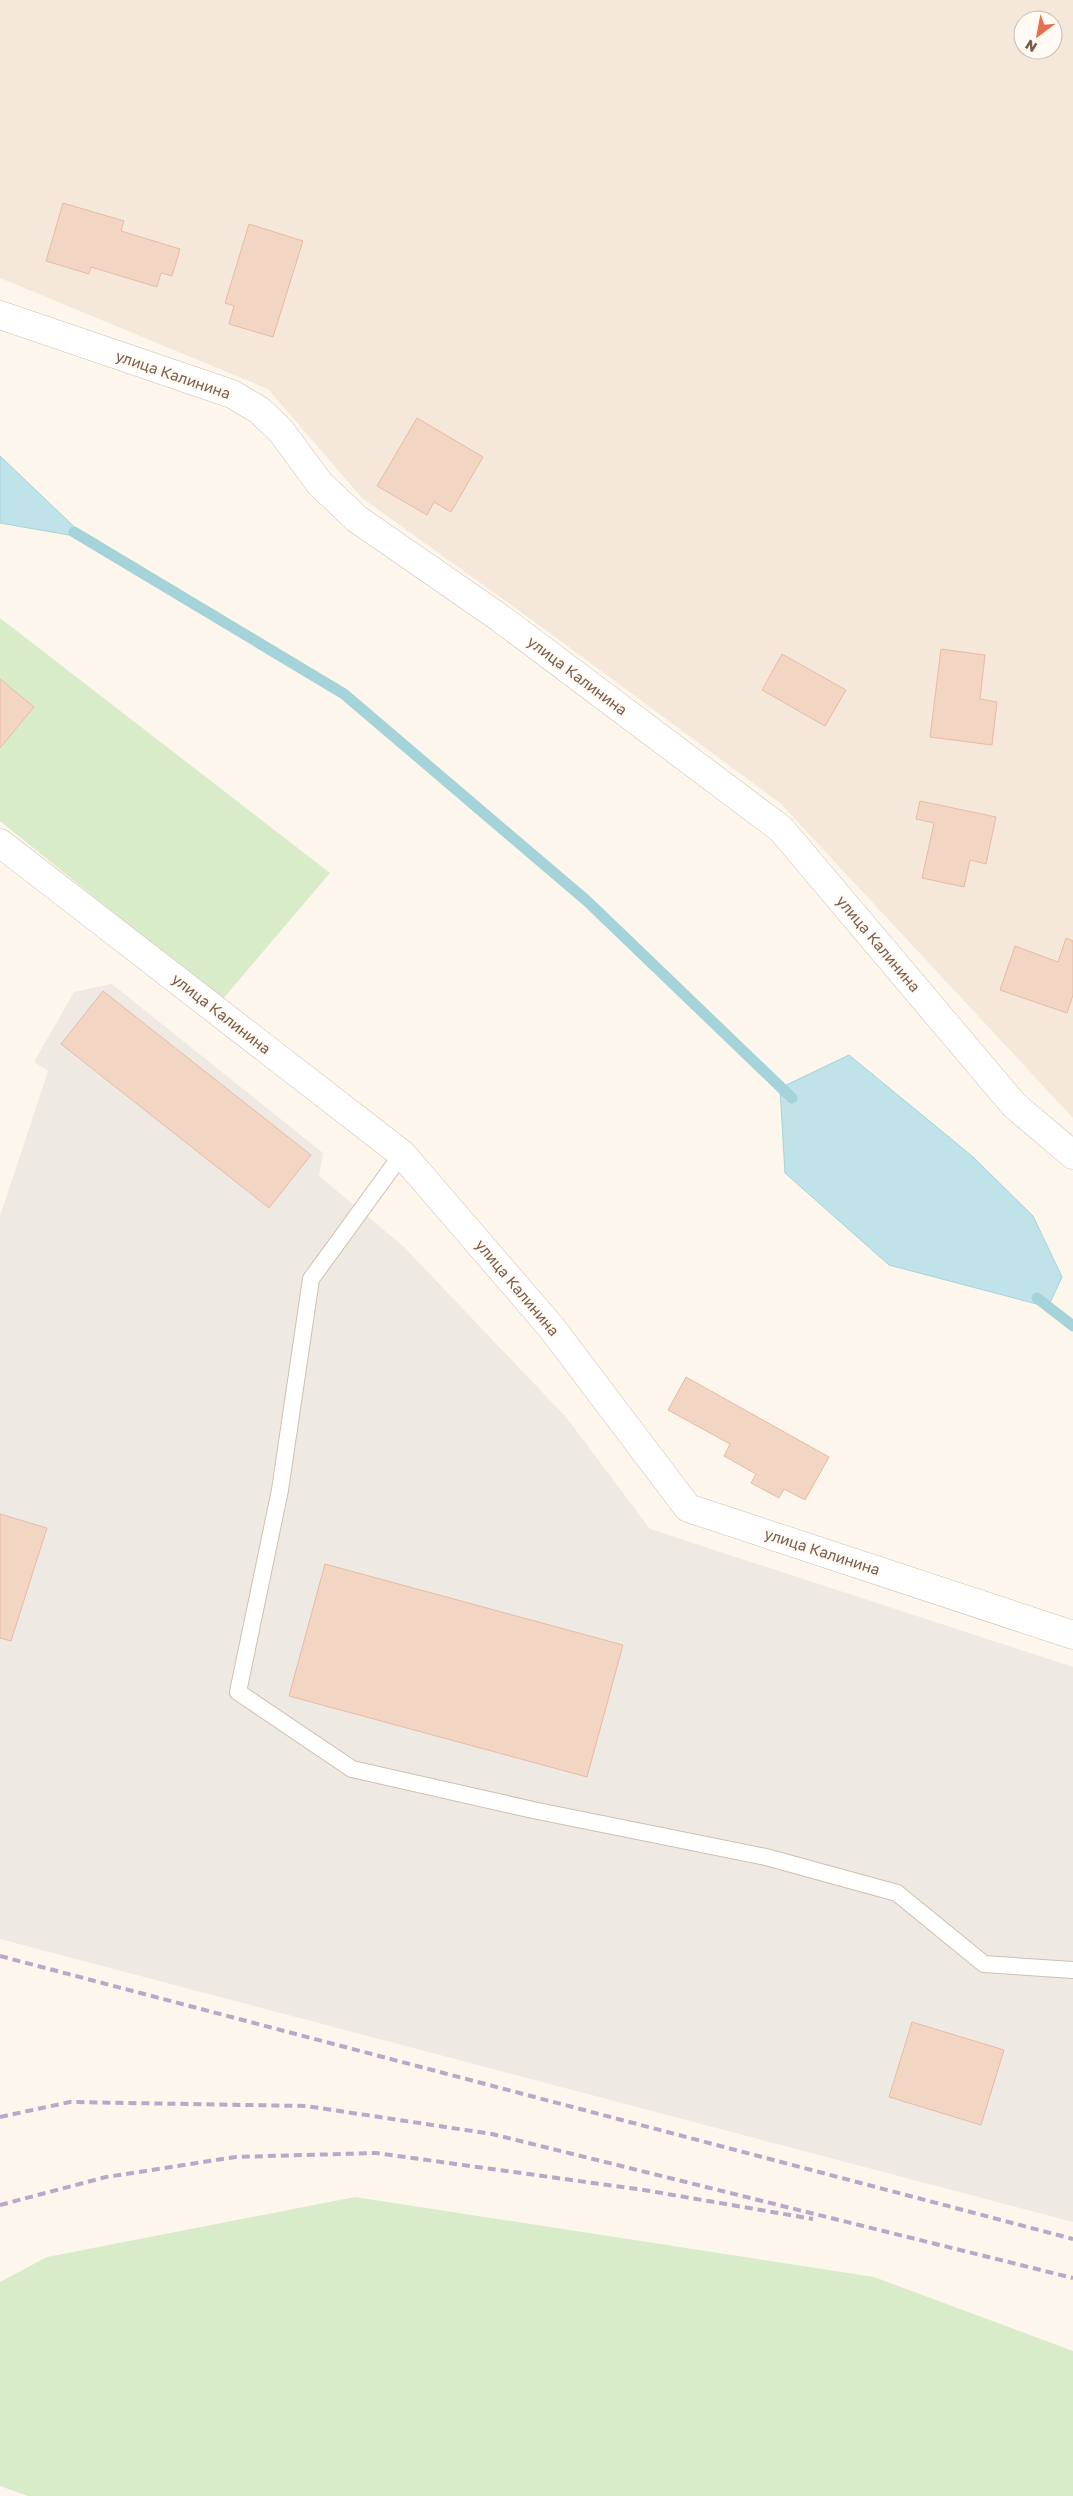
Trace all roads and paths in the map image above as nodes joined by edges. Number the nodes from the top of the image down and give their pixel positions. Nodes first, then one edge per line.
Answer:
1 (0, 315) edge
2 (0, 843) edge
3 (402, 1154) junction
4 (1073, 1155) edge
5 (1073, 1635) edge
6 (1073, 1970) edge

1 - 4 street, улица Калинина
2 - 3 street, улица Калинина
3 - 5 street, улица Калинина
3 - 6 lane

